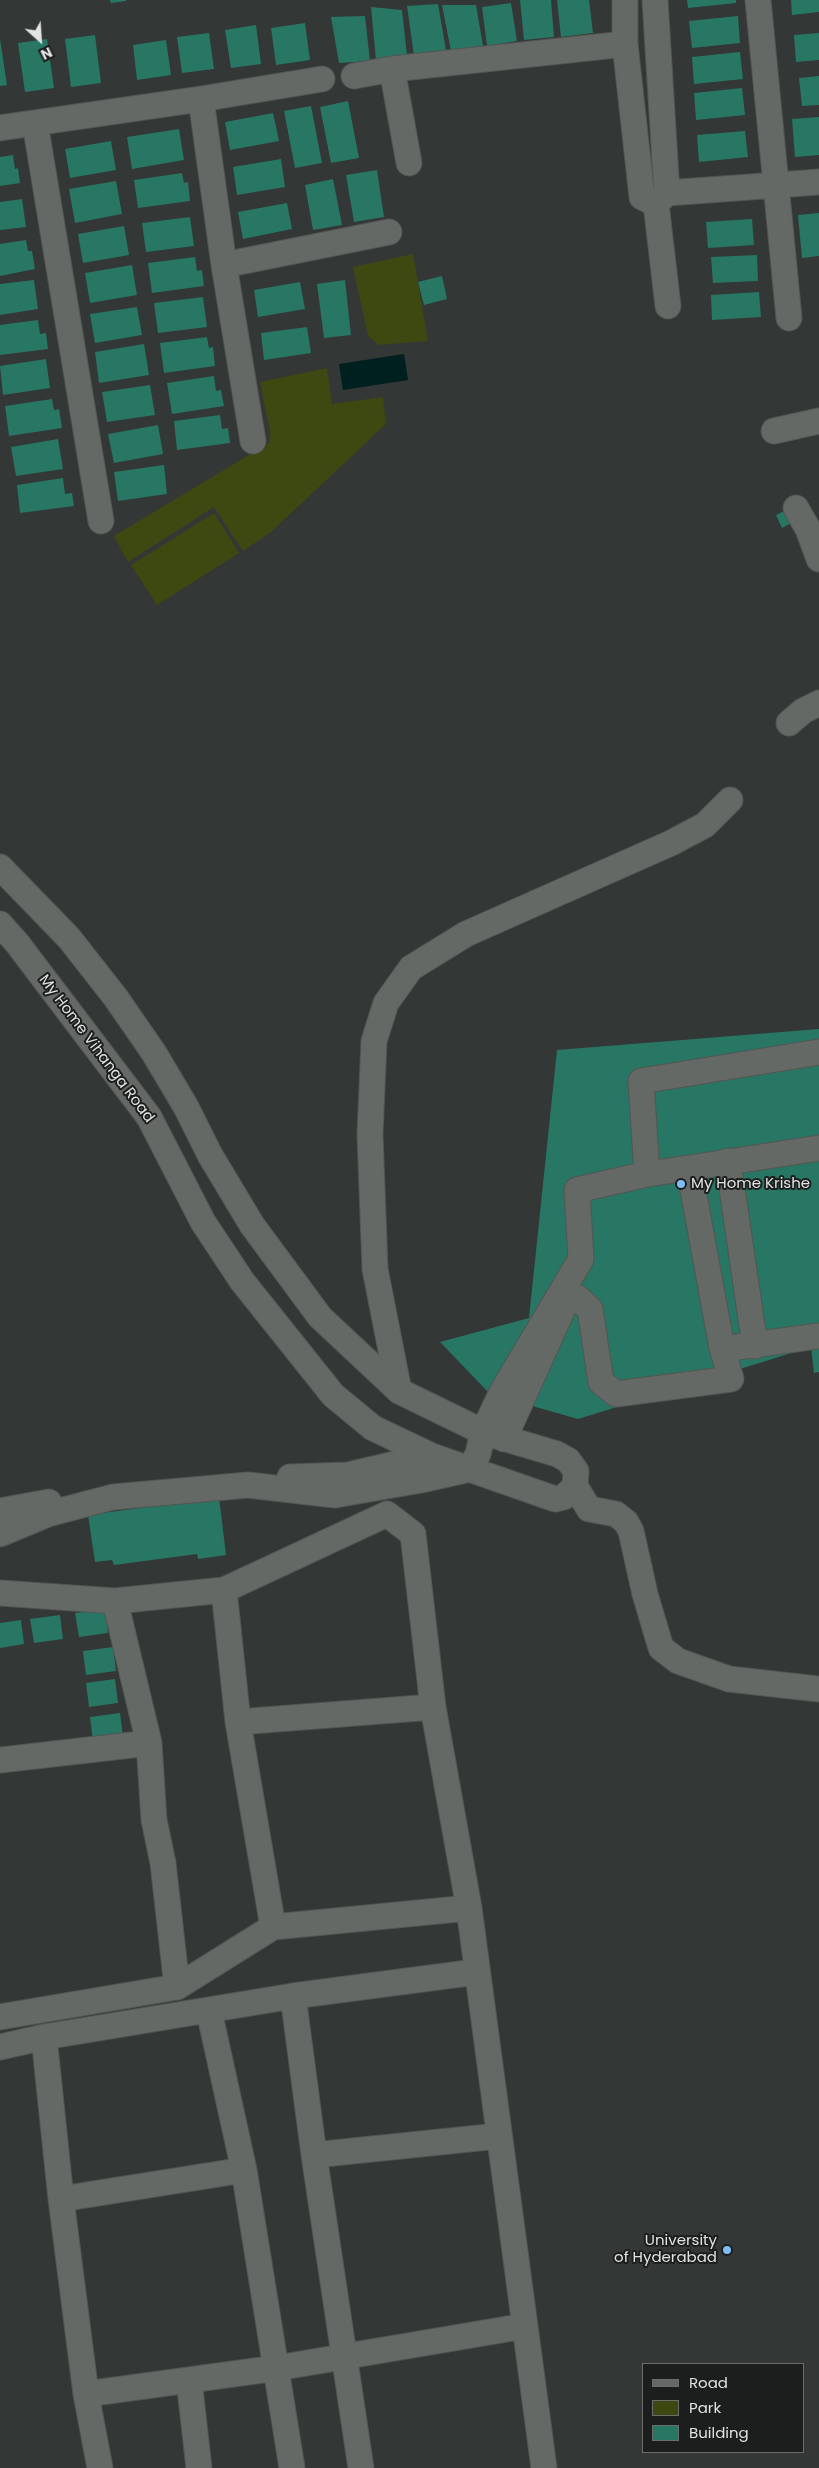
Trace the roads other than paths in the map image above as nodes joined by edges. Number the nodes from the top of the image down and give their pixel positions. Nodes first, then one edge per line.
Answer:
1 (625, 0) edge
2 (655, 0) edge
3 (758, 0) edge
4 (626, 44) junction
5 (392, 69) junction
6 (354, 76) dead end
7 (322, 79) dead end
8 (201, 99) junction
9 (35, 123) junction
10 (0, 128) edge
11 (409, 163) dead end
12 (819, 182) edge
13 (776, 184) junction
14 (662, 199) junction
15 (389, 232) dead end
16 (224, 265) junction
17 (668, 306) dead end
18 (789, 318) dead end
19 (819, 421) edge
20 (774, 431) dead end
21 (253, 442) dead end
22 (796, 508) dead end
23 (101, 521) dead end
24 (819, 559) edge
25 (819, 703) edge
26 (789, 723) dead end
27 (730, 800) dead end
28 (0, 867) edge
29 (0, 924) edge
30 (819, 1052) edge
31 (819, 1148) edge
32 (728, 1161) junction
33 (689, 1168) junction
34 (647, 1174) junction
35 (582, 1259) junction
36 (590, 1309) junction
37 (819, 1336) edge
38 (755, 1346) junction
39 (722, 1348) junction
40 (399, 1391) junction
41 (494, 1436) junction
42 (424, 1453) junction
43 (470, 1469) junction
44 (575, 1486) junction
45 (0, 1511) edge
46 (0, 1534) edge
47 (224, 1590) junction
48 (0, 1593) edge
49 (115, 1601) junction
50 (819, 1689) edge
51 (433, 1707) junction
52 (238, 1722) junction
53 (149, 1743) junction
54 (0, 1760) edge
55 (469, 1908) junction
56 (273, 1926) junction
57 (476, 1972) junction
58 (177, 1988) junction
59 (293, 1996) junction
60 (209, 2011) junction
61 (0, 2018) edge
62 (44, 2037) junction
63 (0, 2047) edge
64 (498, 2136) junction
65 (314, 2155) junction
66 (244, 2170) junction
67 (61, 2199) junction
68 (525, 2326) junction
69 (345, 2356) junction
70 (277, 2368) junction
71 (189, 2380) junction
72 (86, 2394) junction
73 (100, 2468) edge
74 (199, 2468) edge
75 (292, 2468) edge
76 (361, 2468) edge
77 (544, 2468) edge

1 - 4 street
2 - 14 street
3 - 13 street
4 - 5 street
4 - 14 street
5 - 6 street
5 - 11 street
7 - 8 street
8 - 9 street
8 - 16 street
9 - 10 street
9 - 23 street
12 - 13 street
13 - 14 street
13 - 18 street
14 - 17 street
15 - 16 street
16 - 21 street
19 - 20 street
22 - 24 street
25 - 26 street
27 - 40 street
28 - 40 street
29 - 42 street, My Home Vihanga Road
30 - 34 street
31 - 32 street
32 - 33 street
32 - 38 street
33 - 34 street
33 - 39 street
34 - 35 street
35 - 36 street
35 - 41 street
36 - 39 street
36 - 41 street
37 - 38 street
38 - 39 street
40 - 41 street
41 - 43 street
41 - 44 street
42 - 43 street, My Home Vihanga Road
42 - 45 street
43 - 44 street, My Home Vihanga Road
43 - 46 street
44 - 50 street
47 - 49 street
47 - 51 street
47 - 52 street
48 - 49 street
49 - 53 street
51 - 52 street
51 - 55 street
52 - 56 street
53 - 54 street
53 - 58 street
55 - 56 street
55 - 57 street
56 - 58 street
57 - 59 street
57 - 64 street
58 - 61 street
59 - 60 street
59 - 65 street
60 - 62 street
60 - 66 street
62 - 63 street
62 - 67 street
64 - 65 street
64 - 68 street
65 - 69 street
66 - 67 street
66 - 70 street
67 - 72 street
68 - 69 street
68 - 77 street
69 - 70 street
69 - 76 street
70 - 71 street
70 - 75 street
71 - 72 street
71 - 74 street
72 - 73 street

